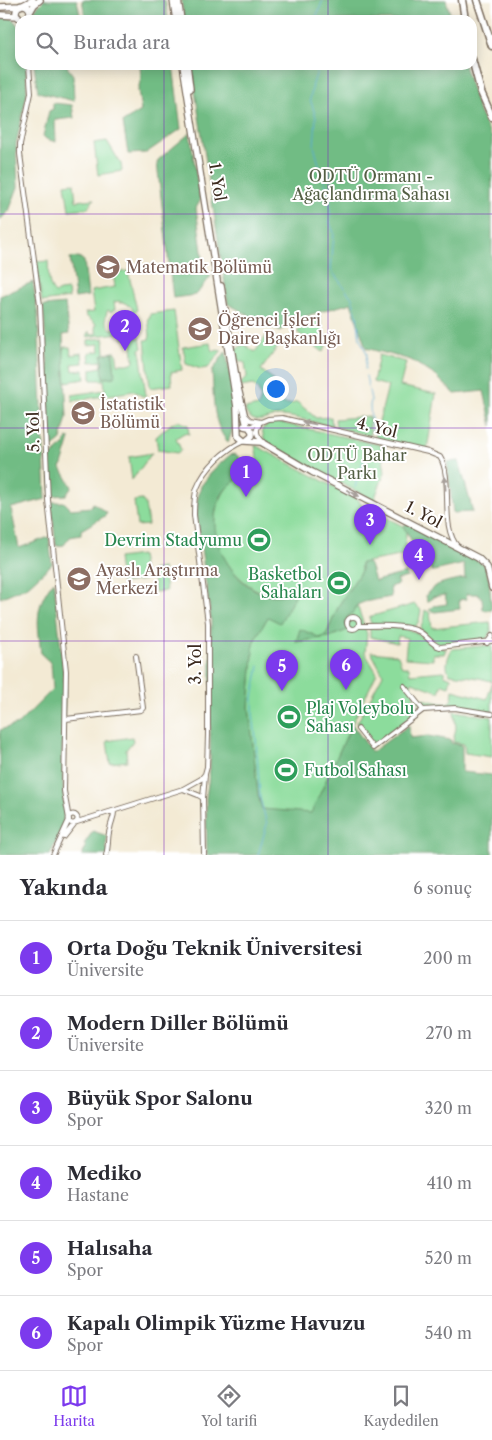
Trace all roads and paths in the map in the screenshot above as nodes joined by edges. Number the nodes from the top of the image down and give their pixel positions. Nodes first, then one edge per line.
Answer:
1 (33, 0) edge
2 (40, 0) edge
3 (173, 0) edge
4 (178, 0) edge
5 (462, 0) edge
6 (476, 0) edge
7 (21, 5) junction
8 (0, 7) edge
9 (0, 15) edge
10 (19, 15) edge
11 (29, 15) edge
12 (29, 15) edge
13 (177, 15) edge
14 (178, 15) edge
15 (464, 15) edge
16 (15, 17) edge
17 (492, 46) edge
18 (29, 70) edge
19 (184, 70) edge
20 (188, 70) edge
21 (475, 70) edge
22 (492, 118) edge
23 (194, 125) junction
24 (228, 341) junction
25 (243, 411) junction
26 (263, 422) junction
27 (248, 427) junction
28 (238, 431) junction
29 (245, 440) junction
30 (264, 445) junction
31 (230, 447) junction
32 (451, 532) junction
33 (444, 541) junction
34 (461, 550) junction
35 (492, 588) edge
36 (359, 626) dead end
37 (492, 636) edge
38 (492, 641) edge
39 (487, 643) junction
40 (136, 656) dead end
41 (404, 686) dead end
42 (423, 710) junction
43 (492, 714) edge
44 (66, 719) junction
45 (358, 729) dead end
46 (205, 774) junction
47 (183, 790) junction
48 (203, 798) junction
49 (66, 800) junction
50 (114, 812) junction
51 (76, 816) junction
52 (94, 817) junction
53 (69, 819) junction
54 (76, 823) junction
55 (60, 843) junction
56 (54, 855) edge
57 (106, 855) edge
58 (204, 855) edge

1 - 7 main road
2 - 12 main road
3 - 13 main road
4 - 14 main road
5 - 15 main road
6 - 17 main road
7 - 8 main road
7 - 10 main road
7 - 11 main road
9 - 16 main road
18 - 44 street, 5. Yol
19 - 23 main road, 1. Yol
20 - 23 main road, 1. Yol
21 - 22 main road
23 - 24 main road, 1. Yol
24 - 25 main road, 1. Yol
24 - 28 main road, 1. Yol
25 - 26 street
25 - 27 main road, 1. Yol
26 - 27 street, 4. Yol
26 - 30 street
32 -> 26 street, 4. Yol
27 - 28 main road
27 - 29 main road
28 - 29 main road
28 - 31 street, 3. Yol
29 - 30 main road, 1. Yol
29 - 31 street, 3. Yol
30 -> 33 main road, 1. Yol
31 - 46 street, 3. Yol
32 - 33 street
32 - 34 street, 4. Yol
33 - 34 main road, 1. Yol
34 - 35 main road, 1. Yol
36 - 39 street
37 - 39 street
38 - 39 street
40 - 44 street
41 - 42 street
42 - 43 street
42 - 45 street
44 - 49 street, 5. Yol
46 - 47 street
46 - 48 street, 3. Yol
47 - 48 street
47 - 50 street
48 - 58 street, 3. Yol
49 - 51 street, 5. Yol
49 - 53 street, 5. Yol
50 - 52 street
50 - 57 street
51 - 52 street
51 - 53 street
51 - 54 street
52 - 54 street
53 - 54 street
53 - 55 street
54 - 55 street
55 - 56 street

